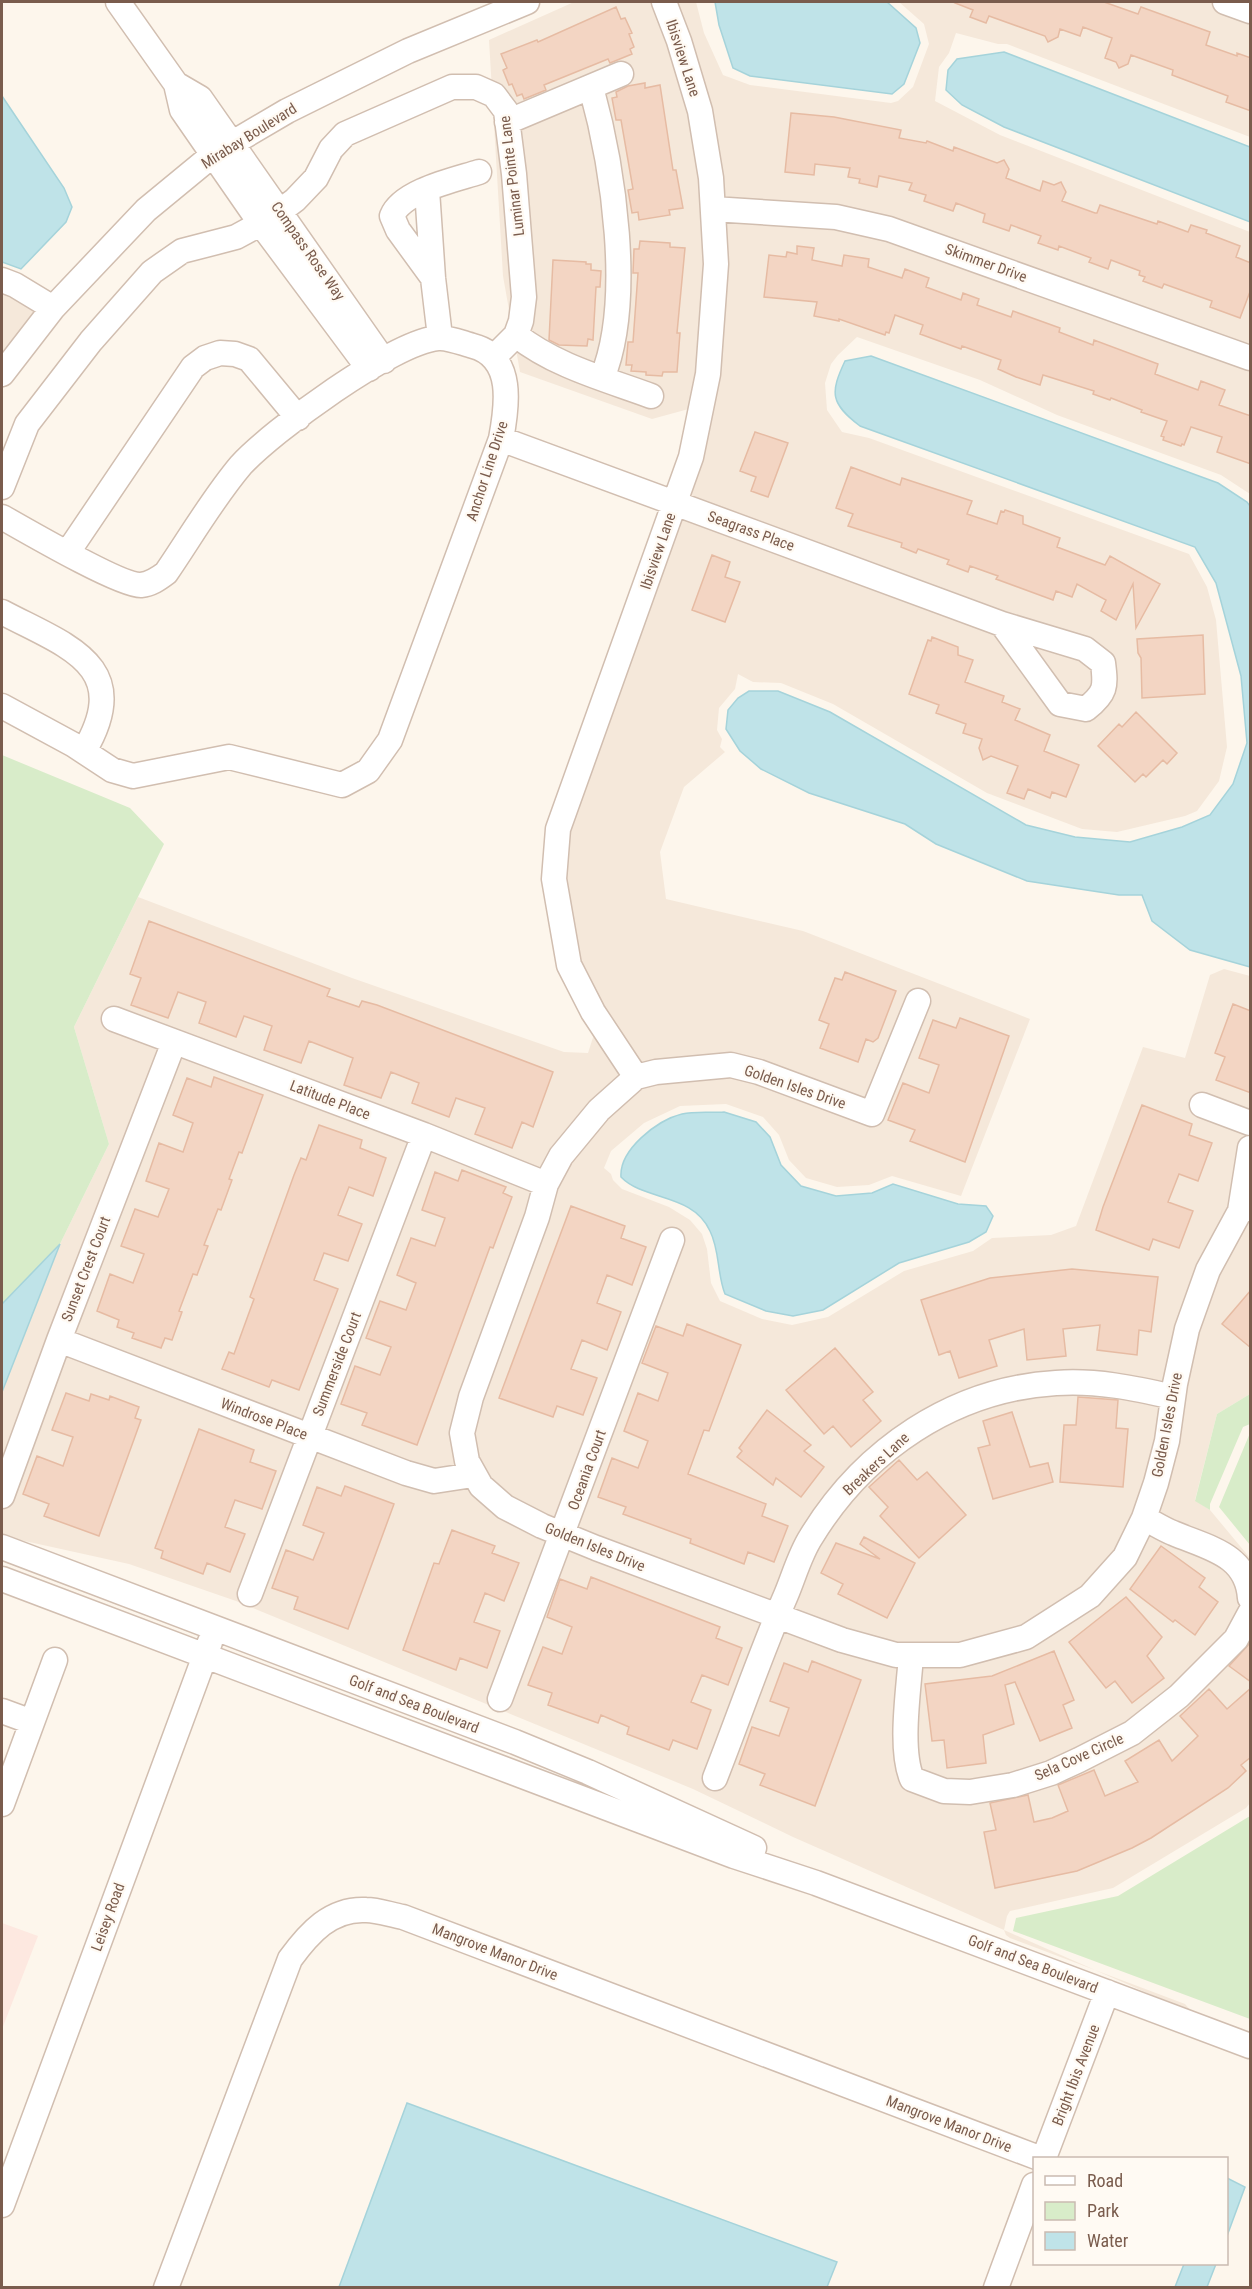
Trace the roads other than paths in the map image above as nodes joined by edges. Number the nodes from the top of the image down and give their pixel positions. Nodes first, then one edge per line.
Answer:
1 (527, 2) edge
2 (664, 2) edge
3 (1225, 2) edge
4 (123, 3) edge
5 (1251, 11) edge
6 (621, 74) dead end
7 (591, 87) junction
8 (507, 122) junction
9 (223, 148) junction
10 (479, 171) dead end
11 (427, 190) junction
12 (713, 209) junction
13 (271, 217) junction
14 (433, 278) junction
15 (2, 280) edge
16 (53, 308) junction
17 (516, 335) junction
18 (440, 337) junction
19 (494, 357) junction
20 (1251, 358) edge
21 (377, 365) junction
22 (2, 374) edge
23 (602, 378) junction
24 (651, 396) dead end
25 (298, 418) junction
26 (501, 439) junction
27 (2, 487) edge
28 (674, 503) junction
29 (2, 517) edge
30 (68, 552) junction
31 (2, 612) edge
32 (1002, 624) dead end
33 (2, 706) edge
34 (84, 751) junction
35 (918, 1001) dead end
36 (114, 1019) dead end
37 (174, 1042) junction
38 (636, 1077) junction
39 (1202, 1105) dead end
40 (1251, 1123) edge
41 (424, 1135) junction
42 (1251, 1148) edge
43 (546, 1184) junction
44 (1245, 1210) edge
45 (672, 1240) dead end
46 (59, 1340) junction
47 (1173, 1397) junction
48 (310, 1436) junction
49 (473, 1475) junction
50 (2, 1497) edge
51 (1144, 1518) junction
52 (562, 1534) junction
53 (2, 1547) edge
54 (2, 1579) edge
55 (250, 1594) dead end
56 (1251, 1598) edge
57 (1251, 1613) edge
58 (777, 1617) junction
59 (215, 1629) junction
60 (911, 1655) junction
61 (205, 1656) junction
62 (56, 1659) dead end
63 (500, 1699) dead end
64 (2, 1711) edge
65 (32, 1722) junction
66 (716, 1778) dead end
67 (2, 1804) edge
68 (816, 1882) junction
69 (1107, 1992) junction
70 (1251, 2046) edge
71 (1036, 2157) edge
72 (1044, 2157) edge
73 (1033, 2190) edge
74 (2, 2205) edge
75 (166, 2288) edge
76 (996, 2288) edge

1 - 9 street, Mirabay Boulevard
2 - 12 street, Ibisview Lane
3 - 5 street
4 - 9 street, Compass Rose Way
6 - 7 street
7 - 8 street
7 - 23 street
8 - 13 street, Luminar Pointe Lane
8 - 17 street, Luminar Pointe Lane
9 - 13 street, Compass Rose Way
9 - 16 street, Mirabay Boulevard
10 - 11 street
11 - 14 street
11 - 14 street
12 - 20 street, Skimmer Drive
12 - 28 street, Ibisview Lane
13 - 21 street, Compass Rose Way
13 - 27 street
14 - 18 street
15 - 16 street
16 - 22 street, Mirabay Boulevard
17 - 19 street
17 - 23 street
18 - 19 street
18 - 21 street
19 - 26 street, Anchor Line Drive
21 - 25 street
23 - 24 street
25 - 30 street
25 - 30 street
26 - 28 street, Seagrass Place
26 - 34 street, Anchor Line Drive
28 - 32 street, Seagrass Place
28 - 38 street, Ibisview Lane
29 - 30 street
31 - 34 street
33 - 34 street, Anchor Line Drive
35 - 38 street, Golden Isles Drive
36 - 37 street, Latitude Place
37 - 41 street, Latitude Place
37 - 46 street, Sunset Crest Court
38 - 43 street, Golden Isles Drive
39 - 40 street
41 - 43 street, Latitude Place
41 - 48 street, Summerside Court
42 - 44 street, Golden Isles Drive
43 - 49 street, Golden Isles Drive
44 - 47 street, Golden Isles Drive
45 - 52 street, Oceania Court
46 - 48 street, Windrose Place
46 - 50 street, Sunset Crest Court
47 - 51 street, Golden Isles Drive
47 - 58 street, Breakers Lane
48 - 49 street, Windrose Place
48 - 55 street, Summerside Court
49 - 52 street, Golden Isles Drive
51 - 56 street
51 - 60 street, Golden Isles Drive
52 - 58 street, Golden Isles Drive
52 - 63 street, Oceania Court
53 - 59 street, Golf and Sea Boulevard
54 - 61 street, Golf and Sea Boulevard
57 - 60 street, Sela Cove Circle
58 - 60 street, Golden Isles Drive
58 - 66 street, Breakers Lane
59 - 61 street, Leisey Road
59 - 68 street, Golf and Sea Boulevard
61 - 68 street, Golf and Sea Boulevard
61 - 74 street, Leisey Road
62 - 65 street
64 - 65 street
65 - 67 street
68 - 69 street, Golf and Sea Boulevard
69 - 70 street, Golf and Sea Boulevard
69 - 72 street, Bright Ibis Avenue
71 - 75 street, Mangrove Manor Drive
73 - 76 street

